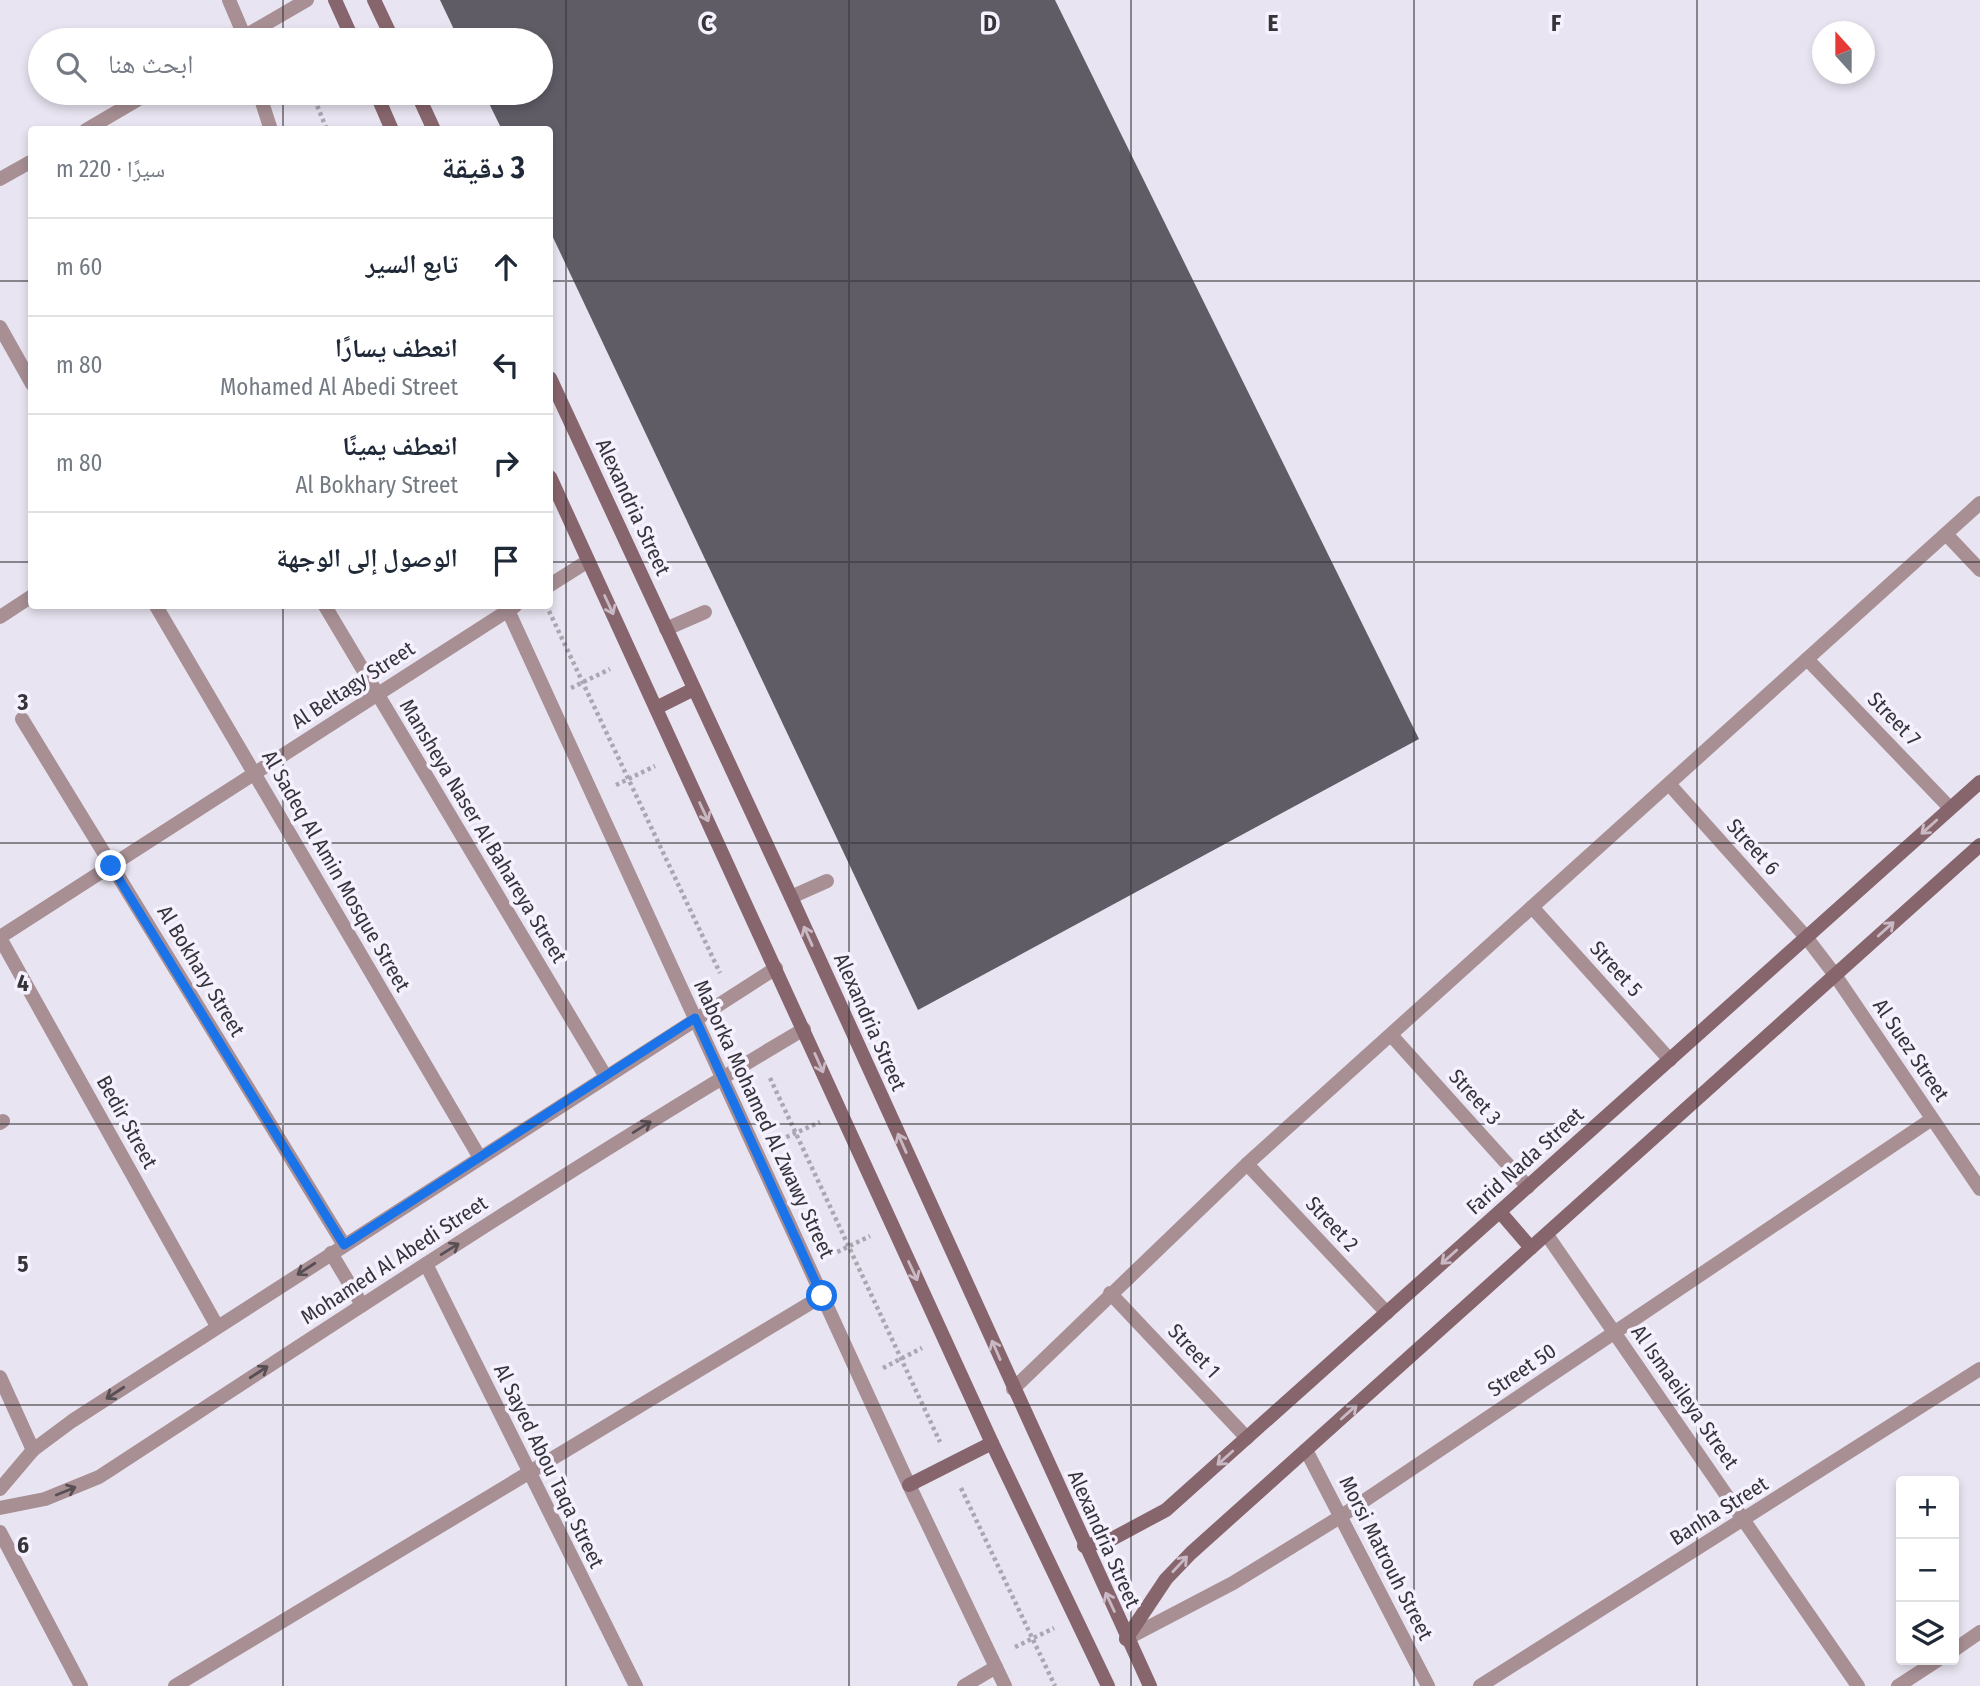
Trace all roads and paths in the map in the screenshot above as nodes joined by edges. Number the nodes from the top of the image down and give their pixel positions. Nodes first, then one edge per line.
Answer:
1 (229, 0) edge
2 (307, 0) edge
3 (335, 0) edge
4 (374, 0) edge
5 (239, 28) edge
6 (261, 28) edge
7 (348, 28) edge
8 (387, 28) edge
9 (129, 105) edge
10 (263, 105) edge
11 (317, 105) edge
12 (381, 105) edge
13 (423, 105) edge
14 (93, 126) edge
15 (270, 126) edge
16 (325, 126) edge
17 (390, 126) edge
18 (432, 126) edge
19 (28, 163) edge
20 (0, 179) edge
21 (0, 327) edge
22 (28, 377) edge
23 (553, 384) edge
24 (553, 484) edge
25 (1980, 503) edge
26 (1946, 534) junction
27 (588, 561) junction
28 (1980, 570) edge
29 (553, 583) edge
30 (28, 599) edge
31 (158, 609) edge
32 (327, 609) edge
33 (508, 609) edge
34 (512, 609) edge
35 (548, 609) edge
36 (705, 612) dead end
37 (0, 617) edge
38 (666, 629) junction
39 (633, 658) junction
40 (1807, 659) junction
41 (583, 682) junction
42 (694, 689) junction
43 (378, 694) junction
44 (549, 698) junction
45 (656, 708) junction
46 (22, 719) dead end
47 (678, 755) junction
48 (254, 774) junction
49 (629, 779) junction
50 (1980, 782) edge
51 (1669, 784) junction
52 (593, 795) junction
53 (1950, 808) junction
54 (1980, 845) edge
55 (111, 866) junction
56 (827, 881) dead end
57 (791, 897) junction
58 (1532, 907) junction
59 (1806, 937) junction
60 (0, 938) edge
61 (776, 968) junction
62 (1835, 975) junction
63 (731, 996) junction
64 (695, 1018) junction
65 (804, 1029) junction
66 (1391, 1035) junction
67 (760, 1055) junction
68 (1670, 1059) junction
69 (606, 1077) junction
70 (722, 1077) junction
71 (841, 1112) junction
72 (1932, 1118) junction
73 (796, 1133) junction
74 (774, 1143) dead end
75 (480, 1158) junction
76 (1247, 1164) junction
77 (1528, 1187) junction
78 (1980, 1189) edge
79 (1500, 1212) junction
80 (892, 1225) junction
81 (1548, 1235) junction
82 (344, 1245) junction
83 (849, 1246) junction
84 (1531, 1248) junction
85 (331, 1253) junction
86 (426, 1264) junction
87 (808, 1266) junction
88 (1110, 1293) junction
89 (822, 1296) junction
90 (362, 1305) junction
91 (1387, 1313) junction
92 (217, 1326) junction
93 (1615, 1333) junction
94 (944, 1337) junction
95 (901, 1358) junction
96 (1980, 1368) edge
97 (0, 1377) edge
98 (860, 1379) junction
99 (1013, 1389) junction
100 (1247, 1438) junction
101 (992, 1443) junction
102 (33, 1450) junction
103 (1306, 1450) junction
104 (950, 1464) junction
105 (529, 1473) junction
106 (909, 1485) junction
107 (0, 1489) edge
108 (0, 1508) edge
109 (1340, 1517) junction
110 (1744, 1520) junction
111 (0, 1532) edge
112 (1084, 1546) junction
113 (1074, 1618) junction
114 (1980, 1632) edge
115 (1033, 1639) junction
116 (1126, 1639) junction
117 (1959, 1647) edge
118 (994, 1662) junction
119 (1930, 1665) edge
120 (81, 1686) edge
121 (175, 1686) edge
122 (636, 1686) edge
123 (964, 1686) edge
124 (1005, 1686) edge
125 (1055, 1686) edge
126 (1108, 1686) edge
127 (1150, 1686) edge
128 (1428, 1686) edge
129 (1480, 1686) edge
130 (1858, 1686) edge
131 (1898, 1686) edge

1 - 5 street
2 - 6 street
3 - 7 street
4 - 8 street
9 - 14 street
10 - 15 street
11 - 16 path
12 - 17 street
13 - 18 street
19 - 20 street
21 - 22 street
23 - 38 street, Alexandria Street
24 - 27 street
25 - 26 street
26 - 28 street
26 - 40 street
27 - 29 street
27 -> 39 street
30 - 37 street
31 - 48 street, Al Sadeq Al Amin Mosque Street
32 - 43 street, Mansheya Naser Al Bahareya Street
33 - 43 street, Al Beltagy Street
34 - 44 street, Maborka Mohamed Al Zwawy Street
35 - 41 path
36 - 38 street
38 - 42 street, Alexandria Street
39 - 41 path
39 - 45 street
40 - 51 street
40 - 53 street, Street 7
41 - 44 path
41 - 49 path
42 - 45 street
42 - 57 street, Alexandria Street
43 - 48 street, Al Beltagy Street
43 - 69 street, Mansheya Naser Al Bahareya Street
44 - 52 street, Maborka Mohamed Al Zwawy Street
45 - 47 street
46 - 55 street, Al Bokhary Street
47 - 49 path
47 -> 61 street
48 - 55 street, Al Beltagy Street
48 - 75 street, Al Sadeq Al Amin Mosque Street
49 - 52 path
49 - 63 path
50 - 53 street, Farid Nada Street
51 - 58 street
51 - 59 street, Street 6
52 - 64 street, Maborka Mohamed Al Zwawy Street
53 -> 59 street, Farid Nada Street
62 -> 54 street
55 - 60 street, Al Beltagy Street
55 - 82 street, Al Bokhary Street
56 - 57 street
99 -> 57 street, Alexandria Street
58 - 66 street
58 - 68 street, Street 5
59 - 62 street, Al Suez Street
59 - 68 street, Farid Nada Street
60 - 92 street, Bedir Street
61 - 63 street, Mohamed Al Abedi Street
61 - 65 street
62 - 72 street, Al Suez Street
62 - 81 street
63 - 64 street, Mohamed Al Abedi Street
64 - 69 street, Mohamed Al Abedi Street
64 - 70 street, Maborka Mohamed Al Zwawy Street
65 - 67 street, Mohamed Al Abedi Street
65 -> 71 street
66 - 76 street
66 - 77 street, Street 3
67 - 70 street, Mohamed Al Abedi Street
67 - 73 path
68 - 77 street, Farid Nada Street
69 - 75 street, Mohamed Al Abedi Street
86 -> 70 street, Mohamed Al Abedi Street
70 - 87 street, Maborka Mohamed Al Zwawy Street
71 - 73 path
71 - 80 street
72 - 78 street, Al Suez Street
72 - 93 street, Street 50
73 - 74 path
73 - 83 path
75 - 82 street, Mohamed Al Abedi Street
76 - 88 street
76 - 91 street, Street 2
77 - 79 street, Farid Nada Street
79 - 84 street
79 -> 91 street, Farid Nada Street
80 - 83 path
80 -> 94 street
81 - 84 street
81 - 93 street, Al Ismaeileya Street
82 - 85 street, Mohamed Al Abedi Street
83 - 87 path
83 - 95 path
103 -> 84 street
85 - 90 street
85 -> 92 street, Mohamed Al Abedi Street
86 - 90 street, Mohamed Al Abedi Street
86 - 105 street, Al Sayed Abou Taqa Street
87 - 89 street, Maborka Mohamed Al Zwawy Street
88 - 99 street
88 - 100 street, Street 1
89 - 98 street, Maborka Mohamed Al Zwawy Street
89 - 105 street
108 -> 90 street, Mohamed Al Abedi Street
91 - 100 street, Farid Nada Street
92 -> 102 street, Mohamed Al Abedi Street
93 - 109 street, Street 50
93 - 110 street, Al Ismaeileya Street
94 - 95 path
94 - 101 street
95 - 98 path
95 - 104 path
96 - 110 street, Banha Street
97 - 102 street
98 - 106 street, Maborka Mohamed Al Zwawy Street
99 - 112 street, Alexandria Street
100 -> 112 street, Farid Nada Street
101 - 104 street
101 - 113 street
102 - 107 street, Mohamed Al Abedi Street
103 - 109 street, Morsi Matrouh Street
116 -> 103 street
104 - 106 street
104 - 115 path
105 - 121 street
105 - 122 street, Al Sayed Abou Taqa Street
106 - 118 street, Maborka Mohamed Al Zwawy Street
109 - 116 street, Street 50
109 - 128 street, Morsi Matrouh Street
110 - 129 street, Banha Street
110 - 130 street, Al Ismaeileya Street
111 - 120 street
116 -> 112 street, Alexandria Street
113 - 115 path
113 - 126 street
114 - 117 street
115 - 118 path
115 - 125 path
116 - 127 street, Alexandria Street
118 - 123 street
118 - 124 street, Maborka Mohamed Al Zwawy Street
119 - 131 street

